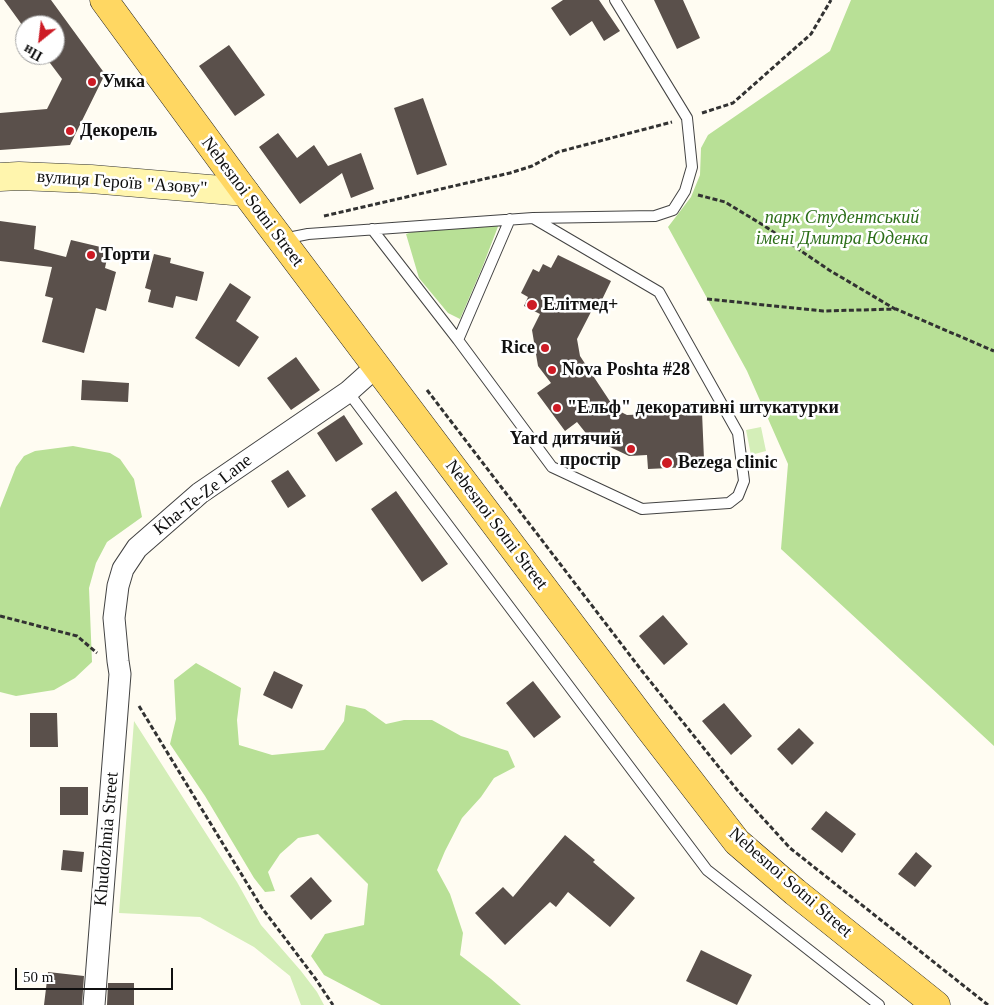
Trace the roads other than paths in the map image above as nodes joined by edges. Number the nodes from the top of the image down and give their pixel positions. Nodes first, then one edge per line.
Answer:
1 (104, 0) edge
2 (615, 0) edge
3 (0, 177) edge
4 (245, 192) junction
5 (532, 218) junction
6 (510, 219) junction
7 (372, 228) junction
8 (280, 239) junction
9 (458, 340) junction
10 (377, 366) junction
11 (348, 392) junction
12 (120, 674) joint
13 (94, 1005) edge
14 (879, 1005) edge
15 (936, 1005) edge

1 - 4 main road, Nebesnoi Sotni Street
2 - 5 lane
3 - 4 street, вулиця Героїв "Азову"
4 - 8 main road, Nebesnoi Sotni Street
5 - 6 lane
5 - 9 lane
6 - 7 lane
6 - 9 lane
7 - 8 lane
7 - 9 lane
8 - 10 main road, Nebesnoi Sotni Street
10 - 11 street, Kha-Te-Ze Lane
10 - 15 main road, Nebesnoi Sotni Street
11 - 12 street, Kha-Te-Ze Lane
11 - 14 lane
12 - 13 street, Khudozhnia Street

